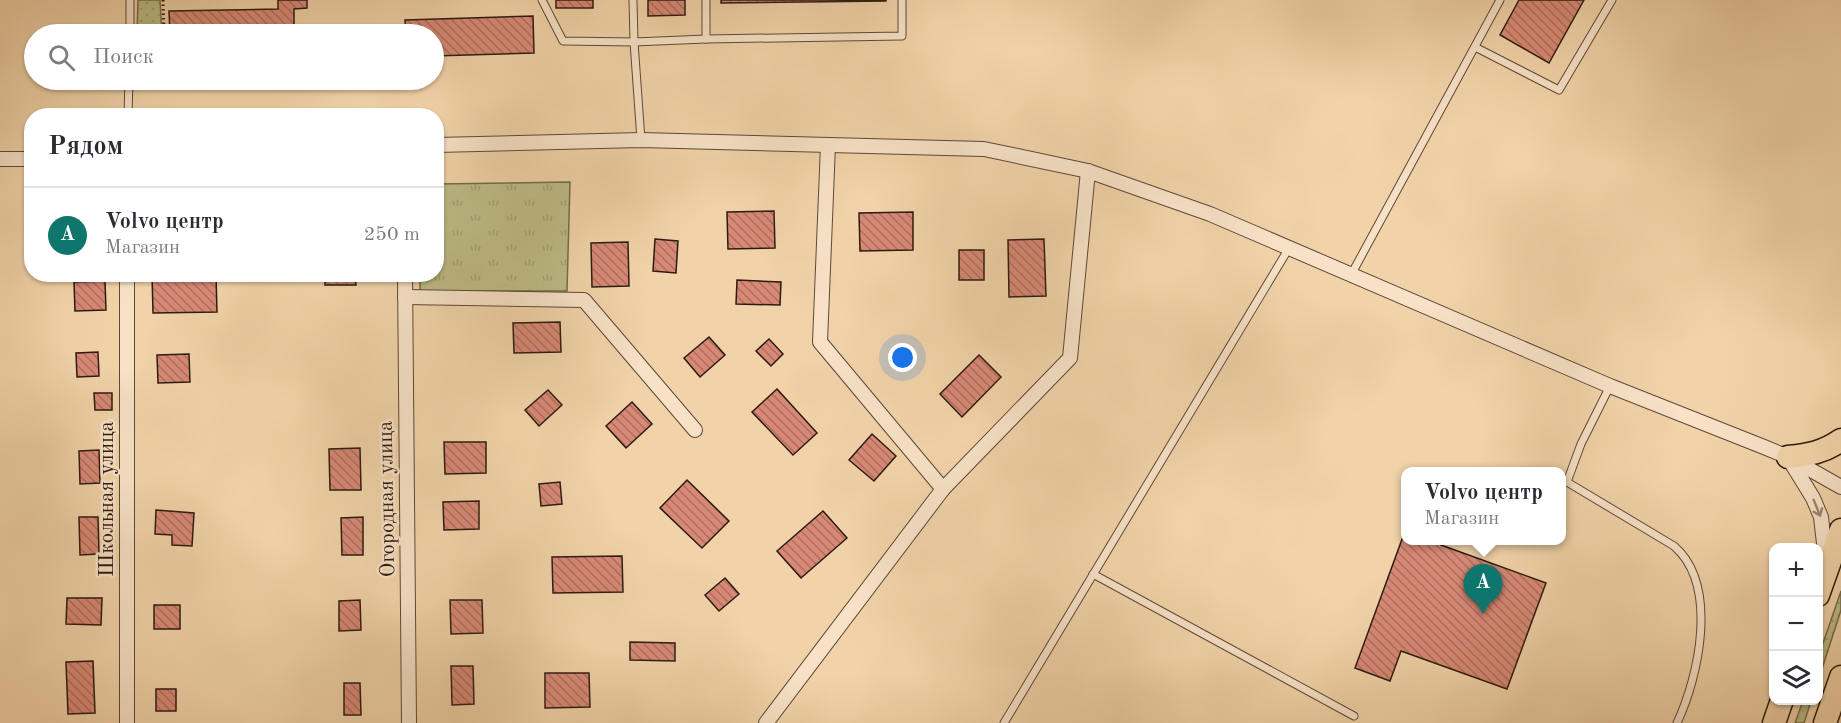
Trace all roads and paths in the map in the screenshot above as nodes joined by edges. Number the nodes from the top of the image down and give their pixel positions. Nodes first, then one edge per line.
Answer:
1 (130, 0) edge
2 (163, 0) edge
3 (542, 0) edge
4 (633, 0) edge
5 (706, 0) edge
6 (902, 0) edge
7 (1500, 0) edge
8 (1612, 0) edge
9 (130, 24) edge
10 (164, 24) edge
11 (706, 39) junction
12 (634, 42) junction
13 (1474, 46) junction
14 (129, 90) edge
15 (128, 108) edge
16 (642, 140) junction
17 (828, 145) junction
18 (444, 146) edge
19 (0, 159) edge
20 (24, 159) edge
21 (1088, 171) junction
22 (1289, 248) junction
23 (1351, 275) junction
24 (127, 282) edge
25 (405, 282) edge
26 (405, 297) junction
27 (1610, 386) junction
28 (695, 430) dead end
29 (1841, 440) edge
30 (1788, 458) junction
31 (1841, 488) edge
32 (943, 489) junction
33 (1841, 530) edge
34 (1827, 571) junction
35 (1094, 574) junction
36 (1823, 582) edge
37 (1841, 677) edge
38 (1780, 705) edge
39 (1354, 716) dead end
40 (127, 723) edge
41 (409, 723) edge
42 (766, 723) edge
43 (1004, 723) edge
44 (1677, 723) edge
45 (1774, 723) edge
46 (1825, 723) edge

1 - 9 lane
2 - 10 path
3 - 12 lane
4 - 12 lane
5 - 11 lane
6 - 11 lane
7 - 13 lane
8 - 13 lane
11 - 12 lane
12 - 16 lane
13 - 23 lane
14 - 15 lane
16 - 17 street
16 - 18 street
17 - 21 street
17 - 32 street
19 - 20 street
21 - 22 street
21 - 32 street
22 - 23 street
22 - 35 lane
23 - 27 street
24 - 40 street, Школьная улица
25 - 26 street, Огородная улица
26 - 28 street
26 - 41 street, Огородная улица
27 - 30 street
27 - 44 lane
29 - 30 highway
30 - 31 street
30 -> 34 street
32 - 42 street
33 - 34 highway
34 - 36 highway
35 - 39 lane
35 - 43 lane
37 - 46 highway
38 - 45 highway

